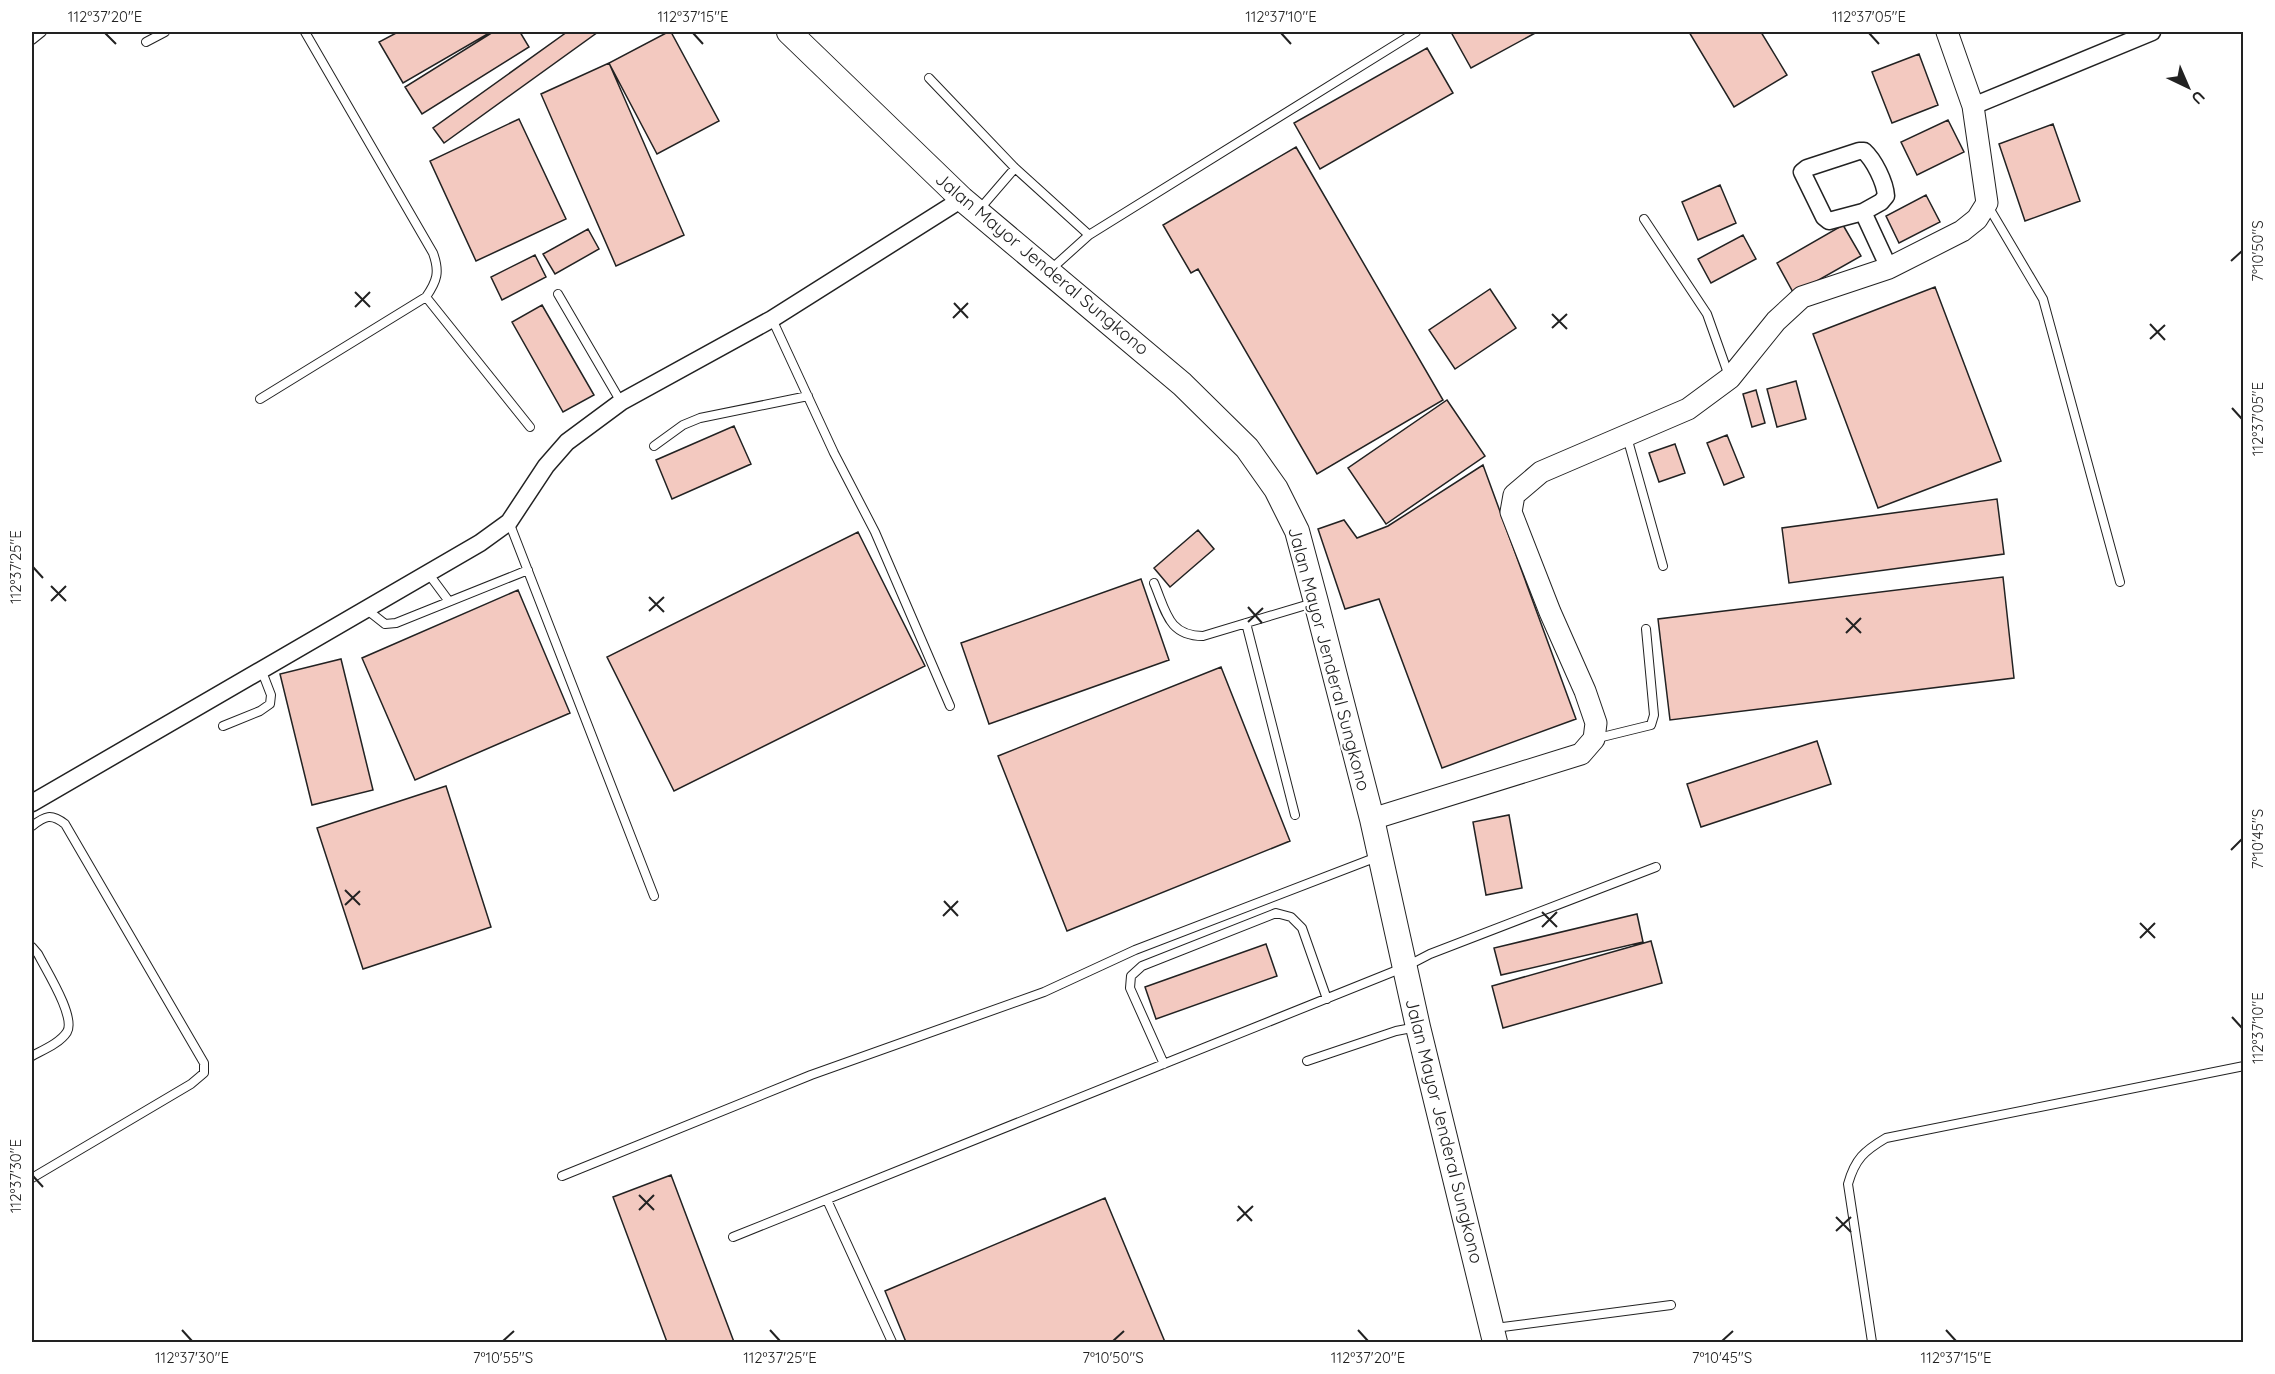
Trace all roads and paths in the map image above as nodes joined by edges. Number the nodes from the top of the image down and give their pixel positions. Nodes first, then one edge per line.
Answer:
1 (42, 32) edge
2 (165, 32) edge
3 (305, 32) edge
4 (789, 32) edge
5 (1416, 32) edge
6 (1947, 32) edge
7 (2152, 32) edge
8 (32, 40) edge
9 (146, 42) dead end
10 (929, 78) dead end
11 (1973, 106) junction
12 (1015, 168) junction
13 (1987, 203) junction
14 (969, 205) junction
15 (1863, 212) junction
16 (1644, 219) dead end
17 (1089, 235) junction
18 (1889, 268) junction
19 (1049, 271) junction
20 (558, 294) dead end
21 (426, 297) junction
22 (772, 319) junction
23 (1730, 378) junction
24 (808, 396) junction
25 (260, 399) dead end
26 (621, 402) junction
27 (530, 427) dead end
28 (1626, 437) junction
29 (654, 446) dead end
30 (509, 522) junction
31 (1663, 566) dead end
32 (528, 570) junction
33 (428, 573) junction
34 (2120, 582) dead end
35 (1154, 583) dead end
36 (448, 600) junction
37 (1316, 602) junction
38 (366, 609) junction
39 (1246, 623) junction
40 (1646, 629) dead end
41 (261, 669) junction
42 (950, 706) dead end
43 (223, 726) dead end
44 (1594, 739) junction
45 (32, 803) edge
46 (1295, 815) dead end
47 (1372, 819) junction
48 (32, 826) edge
49 (1380, 856) junction
50 (1656, 867) dead end
51 (654, 896) dead end
52 (32, 947) edge
53 (1405, 968) junction
54 (1327, 999) junction
55 (1418, 1027) junction
56 (32, 1056) edge
57 (1307, 1061) dead end
58 (1164, 1064) junction
59 (2244, 1066) edge
60 (562, 1176) dead end
61 (32, 1178) edge
62 (827, 1200) junction
63 (733, 1237) dead end
64 (1671, 1305) dead end
65 (1493, 1335) edge
66 (892, 1342) edge
67 (1872, 1342) edge

1 - 8 lane
2 - 9 lane
3 - 21 lane
4 - 14 main road, Jalan Mayor Jenderal Sungkono
5 - 17 lane
6 - 11 street
7 - 11 street
10 - 12 lane
11 - 13 street
12 - 14 lane
12 - 17 lane
13 - 18 street
13 - 34 lane
14 - 19 main road, Jalan Mayor Jenderal Sungkono
14 - 22 street
15 - 15 street
15 - 18 street
16 - 23 lane
17 - 19 lane
18 - 23 street
19 - 37 main road, Jalan Mayor Jenderal Sungkono
20 - 26 lane
21 - 25 lane
21 - 27 lane
22 - 24 lane
22 - 26 street
23 - 28 street
24 - 29 lane
24 - 42 lane
26 - 30 street
28 - 31 lane
28 - 44 street
30 - 32 lane
30 - 33 street
32 - 36 lane
32 - 51 lane
33 - 36 lane
33 - 38 street
35 - 39 lane
36 - 38 lane
37 - 39 lane
37 - 47 main road, Jalan Mayor Jenderal Sungkono
38 - 41 street
39 - 46 lane
40 - 44 lane
41 - 43 lane
41 - 45 street
44 - 47 street
47 - 49 main road, Jalan Mayor Jenderal Sungkono
48 - 61 lane
49 - 53 main road, Jalan Mayor Jenderal Sungkono
49 - 60 lane
50 - 53 lane
52 - 56 lane
53 - 54 lane
53 - 55 main road, Jalan Mayor Jenderal Sungkono
54 - 58 lane
54 - 58 lane
55 - 57 lane
55 - 65 main road, Jalan Mayor Jenderal Sungkono
58 - 62 lane
59 - 67 lane
62 - 63 lane
62 - 66 lane
64 - 65 lane

